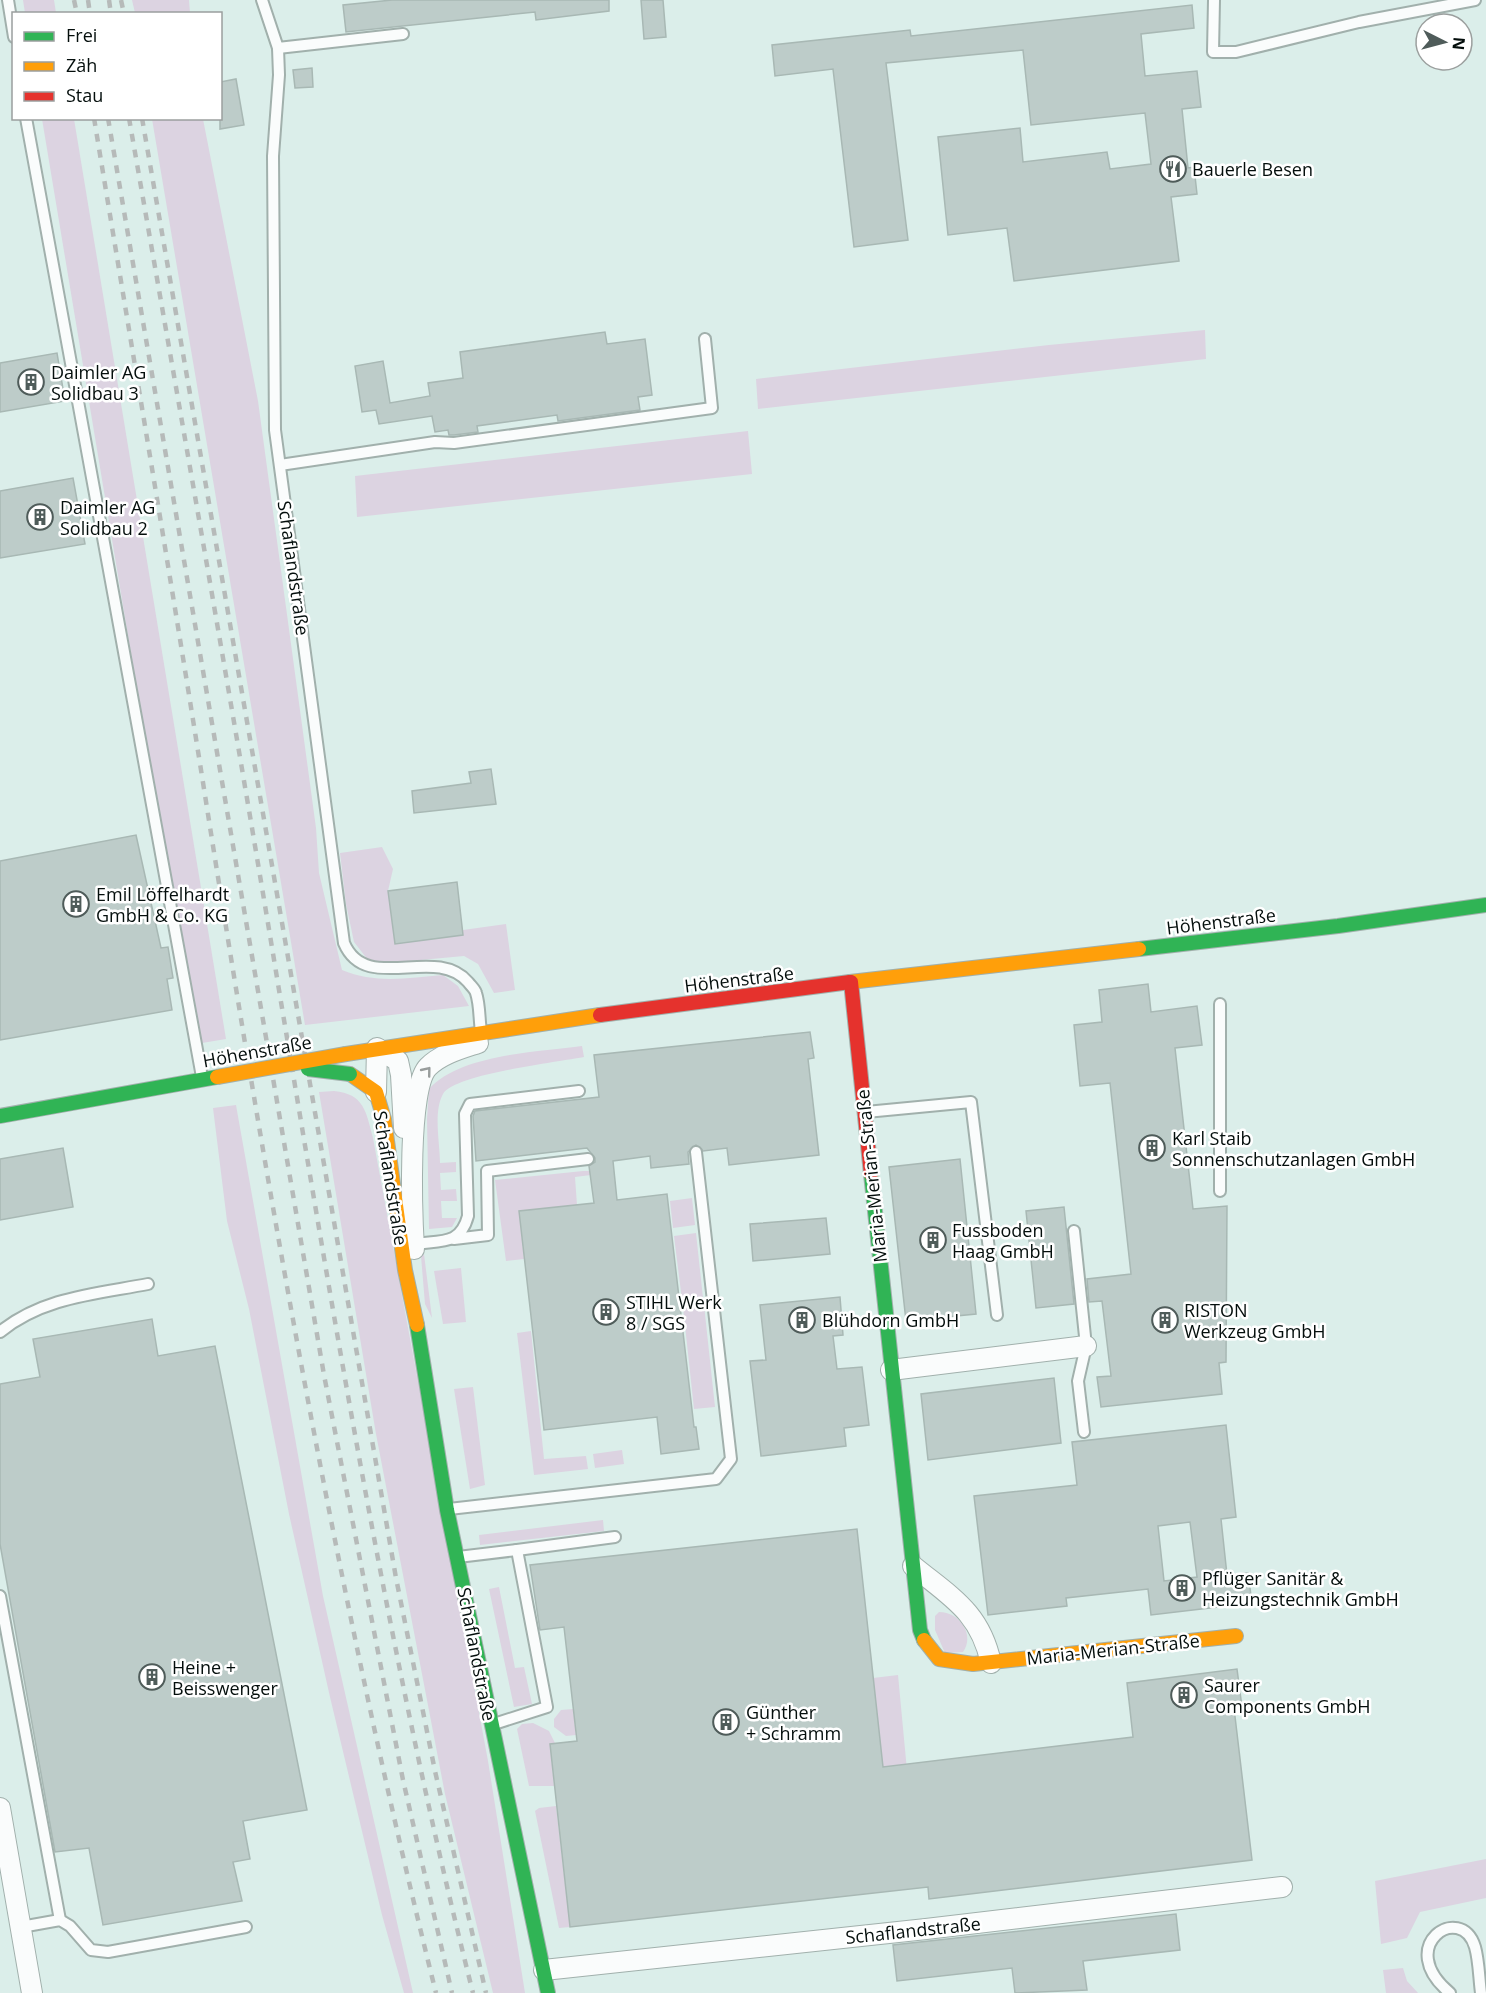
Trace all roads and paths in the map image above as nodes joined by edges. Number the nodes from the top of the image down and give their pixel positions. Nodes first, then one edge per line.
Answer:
1 (8, 0) edge
2 (262, 0) edge
3 (1214, 0) edge
4 (1475, 0) edge
5 (12, 25) edge
6 (403, 34) dead end
7 (278, 48) junction
8 (26, 120) edge
9 (705, 339) dead end
10 (280, 465) junction
11 (1486, 905) edge
12 (851, 982) junction
13 (1220, 1004) dead end
14 (541, 1023) junction
15 (481, 1031) junction
16 (377, 1048) junction
17 (276, 1066) junction
18 (202, 1079) junction
19 (579, 1090) dead end
20 (376, 1092) junction
21 (864, 1112) junction
22 (0, 1116) edge
23 (696, 1152) dead end
24 (588, 1159) dead end
25 (1221, 1191) dead end
26 (1074, 1231) dead end
27 (413, 1238) junction
28 (454, 1239) junction
29 (148, 1284) dead end
30 (997, 1315) dead end
31 (0, 1332) edge
32 (419, 1336) junction
33 (1086, 1346) junction
34 (891, 1370) junction
35 (1084, 1432) dead end
36 (447, 1510) junction
37 (615, 1537) dead end
38 (517, 1550) junction
39 (458, 1557) junction
40 (913, 1566) junction
41 (0, 1596) edge
42 (1236, 1636) dead end
43 (991, 1663) junction
44 (491, 1725) junction
45 (0, 1808) edge
46 (1282, 1887) dead end
47 (60, 1920) junction
48 (21, 1927) junction
49 (246, 1927) dead end
50 (544, 1970) junction
51 (32, 1993) edge
52 (549, 1993) edge
53 (1450, 1993) edge
54 (1481, 1993) edge

1 - 5 lane
2 - 7 lane, Schaflandstraße
3 - 4 lane
6 - 7 lane
7 - 10 lane, Schaflandstraße
8 - 18 lane
9 - 10 lane
10 - 15 lane, Schaflandstraße
11 - 12 street, Höhenstraße
12 - 14 street, Höhenstraße
12 - 21 street, Maria-Merian-Straße
13 - 25 lane
14 - 15 street, Höhenstraße
27 -> 14 street, Schaflandstraße
15 - 16 street, Höhenstraße
16 - 17 street, Höhenstraße, bridge
16 - 20 street, Schaflandstraße
16 - 27 street, Schaflandstraße
17 - 18 street, Höhenstraße, bridge
17 - 20 street, Schaflandstraße, bridge
18 - 22 street, Höhenstraße
19 - 28 lane
20 - 32 street, Schaflandstraße
21 - 30 lane
21 - 34 street, Maria-Merian-Straße
23 - 36 lane
24 - 28 lane
26 - 33 lane
27 - 28 lane
27 - 32 street, Schaflandstraße
29 - 31 lane
32 - 36 street, Schaflandstraße
33 - 34 street
33 - 35 lane
34 - 40 street, Maria-Merian-Straße
36 - 39 street, Schaflandstraße
37 - 38 lane
38 - 39 lane
38 - 44 lane
39 - 44 street, Schaflandstraße
40 - 43 street
40 - 43 street, Maria-Merian-Straße
41 - 47 lane
42 - 43 street, Maria-Merian-Straße
44 - 50 street, Schaflandstraße
45 - 48 street
46 - 50 street, Schaflandstraße
47 - 48 lane
47 - 49 lane
48 - 51 street
50 - 52 street, Schaflandstraße
53 - 54 lane

